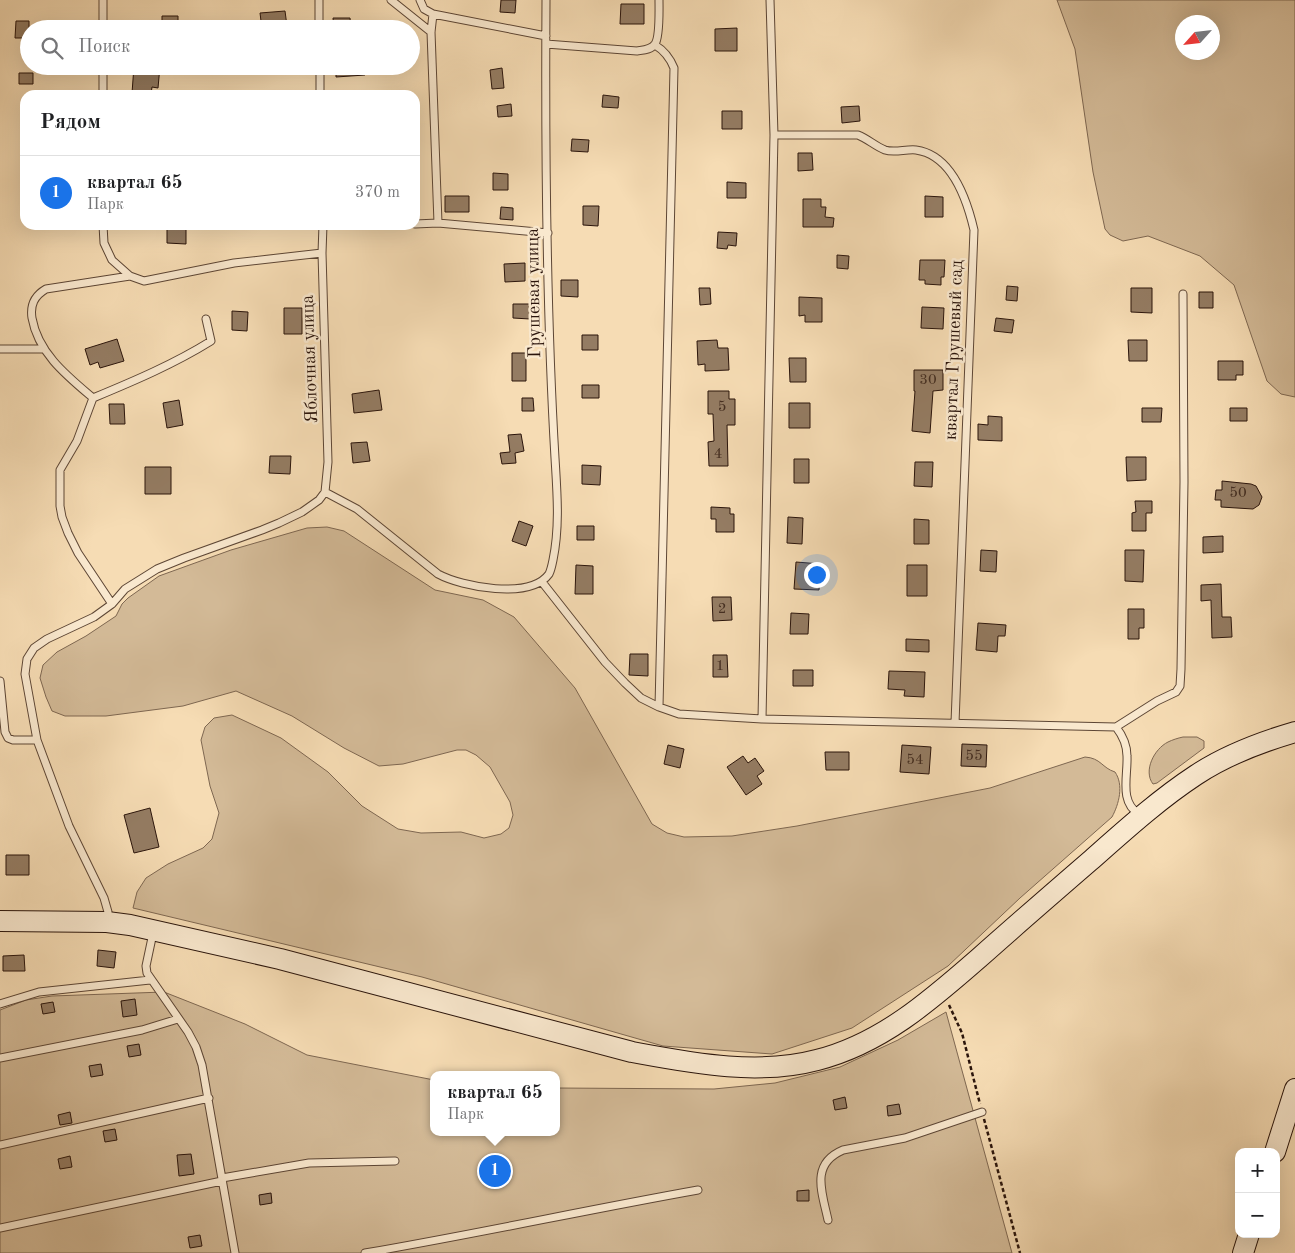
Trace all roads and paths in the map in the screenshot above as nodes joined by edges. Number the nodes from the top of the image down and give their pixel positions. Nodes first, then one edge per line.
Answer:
1 (103, 0) edge
2 (318, 0) edge
3 (391, 0) edge
4 (420, 0) edge
5 (546, 0) edge
6 (659, 0) edge
7 (770, 0) edge
8 (433, 14) junction
9 (103, 20) edge
10 (319, 20) edge
11 (416, 20) edge
12 (420, 23) edge
13 (431, 32) junction
14 (546, 36) junction
15 (546, 44) junction
16 (655, 45) junction
17 (103, 75) edge
18 (320, 75) edge
19 (103, 90) edge
20 (320, 90) edge
21 (774, 135) junction
22 (438, 223) junction
23 (420, 224) edge
24 (103, 230) edge
25 (323, 230) edge
26 (548, 232) junction
27 (322, 253) junction
28 (130, 276) junction
29 (1183, 294) dead end
30 (206, 319) dead end
31 (0, 349) edge
32 (43, 349) junction
33 (92, 398) junction
34 (325, 492) junction
35 (542, 582) junction
36 (112, 604) junction
37 (0, 681) edge
38 (659, 707) junction
39 (762, 719) junction
40 (955, 722) junction
41 (1116, 727) junction
42 (1295, 732) edge
43 (37, 740) junction
44 (1142, 816) junction
45 (0, 921) edge
46 (107, 922) junction
47 (154, 930) junction
48 (150, 980) junction
49 (0, 1004) edge
50 (178, 1019) junction
51 (0, 1058) edge
52 (1295, 1089) edge
53 (209, 1098) junction
54 (982, 1112) dead end
55 (0, 1145) edge
56 (1276, 1148) edge
57 (395, 1161) dead end
58 (222, 1180) junction
59 (698, 1190) dead end
60 (828, 1220) dead end
61 (0, 1228) edge
62 (1248, 1238) edge
63 (235, 1253) edge
64 (364, 1253) edge
65 (1243, 1253) edge

1 - 9 lane
2 - 10 lane
3 - 11 lane
4 - 8 lane
5 - 14 lane, Грушевая улица
6 - 16 lane
7 - 21 lane
8 - 13 lane
8 - 14 lane
12 - 13 lane
13 - 22 lane
14 - 15 lane, Грушевая улица
15 - 16 lane
15 - 26 lane, Грушевая улица
16 - 38 lane
17 - 19 lane
18 - 20 lane
21 - 39 lane
21 - 40 lane, квартал Грушевый сад
22 - 23 lane
22 - 26 lane
24 - 28 lane
25 - 27 lane, Яблочная улица
26 - 35 lane, Грушевая улица
27 - 28 lane
27 - 34 lane, Яблочная улица
28 - 32 lane
29 - 41 lane
30 - 33 lane
31 - 32 lane
32 - 33 lane
33 - 36 lane
34 - 35 lane
34 - 36 lane
35 - 38 lane
36 - 43 lane
37 - 43 lane
38 - 39 lane
39 - 40 lane
40 - 41 lane
41 - 44 lane
42 - 44 street
43 - 46 lane
44 - 47 street
45 - 46 street
46 - 47 street
47 - 48 lane
48 - 49 lane
48 - 50 lane
50 - 51 lane
50 - 53 lane
52 - 56 street
53 - 55 lane
53 - 58 lane
54 - 60 lane
57 - 58 lane
58 - 61 lane
58 - 63 lane
59 - 64 lane
62 - 65 street

